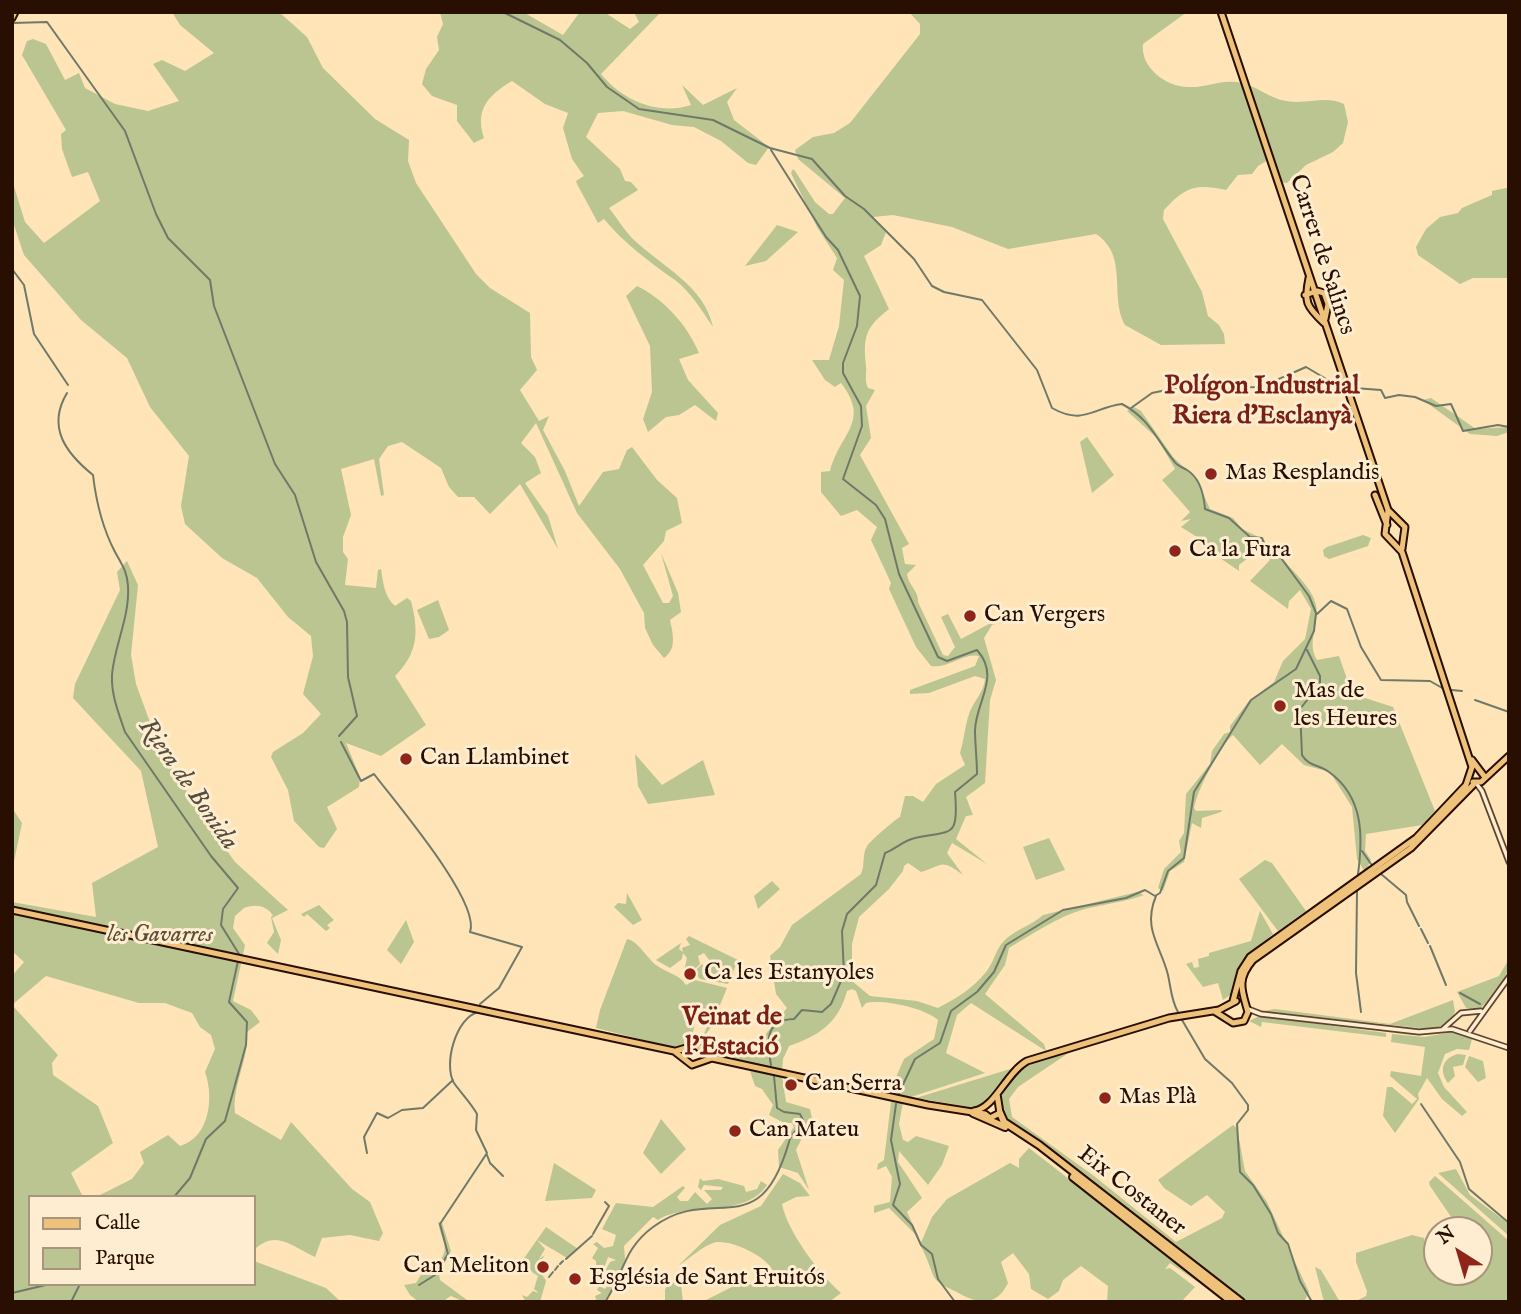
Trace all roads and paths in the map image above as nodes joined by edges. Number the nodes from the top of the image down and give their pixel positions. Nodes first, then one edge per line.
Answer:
1 (15, 12) edge
2 (1221, 12) edge
3 (12, 18) edge
4 (1310, 278) junction
5 (1314, 291) junction
6 (1305, 292) junction
7 (1324, 293) junction
8 (1328, 304) junction
9 (1320, 310) junction
10 (1312, 313) junction
11 (1326, 326) junction
12 (1375, 495) dead end
13 (1388, 510) junction
14 (1398, 521) junction
15 (1387, 524) junction
16 (1403, 538) junction
17 (1394, 541) junction
18 (1402, 552) junction
19 (1509, 754) edge
20 (1472, 760) junction
21 (1471, 774) junction
22 (1480, 777) junction
23 (1468, 787) junction
24 (1509, 862) edge
25 (1365, 878) junction
26 (1347, 891) junction
27 (12, 910) edge
28 (1509, 977) edge
29 (1230, 1003) junction
30 (1246, 1006) junction
31 (1483, 1010) junction
32 (1214, 1011) junction
33 (1261, 1014) junction
34 (1470, 1014) junction
35 (1226, 1016) junction
36 (1247, 1017) junction
37 (1455, 1020) junction
38 (1475, 1021) junction
39 (1442, 1030) junction
40 (1458, 1030) junction
41 (1468, 1032) junction
42 (685, 1048) junction
43 (1509, 1048) edge
44 (702, 1050) junction
45 (674, 1051) junction
46 (683, 1057) junction
47 (711, 1058) junction
48 (699, 1062) junction
49 (997, 1094) junction
50 (911, 1101) junction
51 (987, 1104) junction
52 (999, 1109) junction
53 (973, 1113) junction
54 (985, 1114) junction
55 (993, 1118) junction
56 (1005, 1128) junction
57 (1232, 1302) edge
58 (1241, 1302) edge

1 - 3 main road
2 - 4 main road, Carrer de Salincs
4 - 5 main road, Carrer de Salincs
4 - 6 main road
4 - 7 main road
5 - 6 main road
5 - 7 main road
5 - 9 main road, Carrer de Salincs
6 - 10 main road
7 - 8 main road
8 - 9 main road
8 - 11 main road
9 - 10 main road
9 - 11 main road, Carrer de Salincs
10 - 11 main road
11 - 13 main road, Carrer de Salincs
12 - 15 main road
13 - 14 main road
13 - 15 main road
14 - 15 main road
14 - 16 main road
15 - 17 main road
16 - 17 main road
16 - 18 main road
17 - 18 main road
18 - 20 main road
19 - 22 main road
20 - 21 main road
20 - 22 main road
21 - 22 main road
21 - 22 main road
21 - 23 main road
22 - 23 main road
22 - 24 street
23 - 25 main road
23 - 25 main road
25 - 26 main road
26 - 29 main road
26 - 30 main road
27 - 45 main road
28 - 31 street
29 - 30 main road
29 - 32 main road
29 - 35 main road
30 - 33 street
30 - 36 main road
31 - 34 street
31 - 38 street
32 - 35 main road
32 - 49 main road
33 - 36 street
33 - 39 street
34 - 37 street
34 - 38 street
35 - 36 main road
37 - 39 street
37 - 40 street
38 - 41 street
39 - 40 street
40 - 41 street
41 - 43 street
42 - 44 main road
42 - 45 main road
42 - 46 main road
44 - 47 main road
44 - 48 main road
45 - 46 main road
46 - 48 main road
47 - 48 main road
47 - 50 main road
49 - 51 main road
49 - 52 main road
50 - 51 main road
50 - 53 main road
51 - 52 main road
51 - 54 main road
52 - 55 main road
52 - 58 highway, Eix Costaner
53 - 54 main road
53 - 56 highway
54 - 55 main road
55 - 56 highway, Eix Costaner
56 - 57 highway, Eix Costaner

